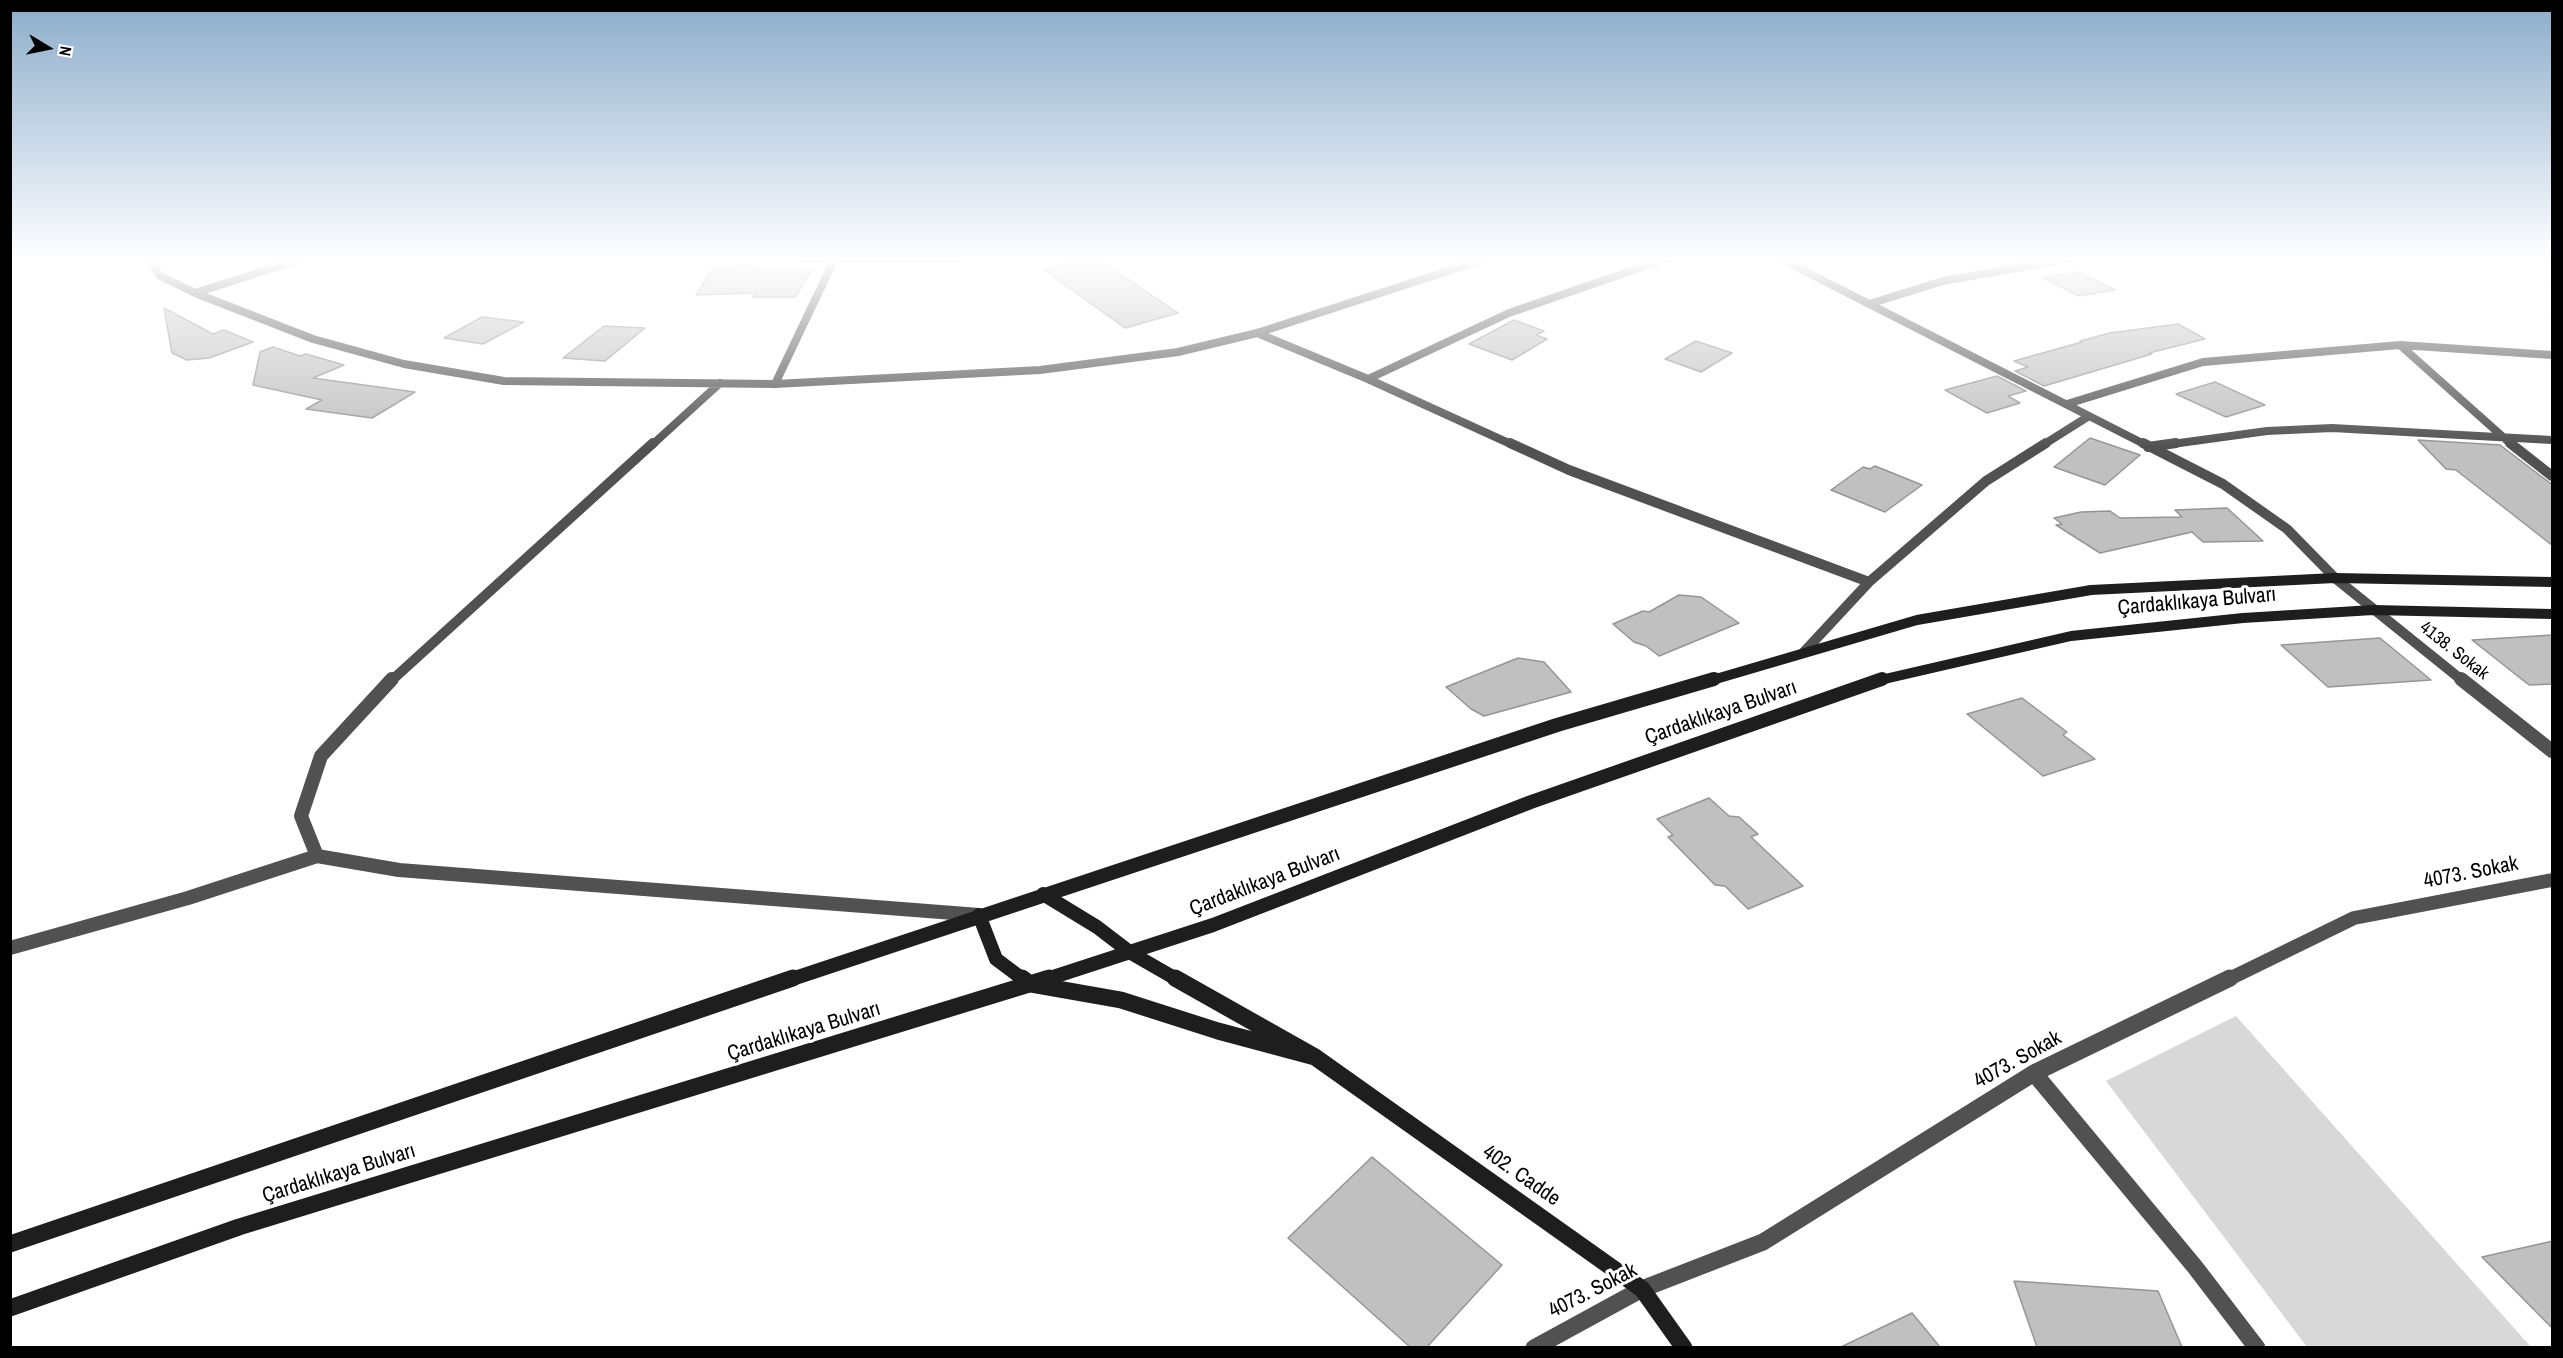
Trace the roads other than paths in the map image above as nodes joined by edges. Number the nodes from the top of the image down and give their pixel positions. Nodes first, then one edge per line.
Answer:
1 (268, 321) edge
2 (805, 321) edge
3 (1293, 321) edge
4 (1491, 321) edge
5 (1903, 321) edge
6 (1257, 333) junction
7 (2400, 345) junction
8 (2553, 355) edge
9 (1368, 379) junction
10 (720, 383) junction
11 (775, 384) junction
12 (2067, 404) junction
13 (2089, 416) junction
14 (2501, 436) junction
15 (2553, 440) edge
16 (2148, 447) junction
17 (2553, 476) edge
18 (2335, 578) junction
19 (1869, 582) junction
20 (2553, 582) edge
21 (2373, 610) junction
22 (2553, 614) edge
23 (1803, 653) junction
24 (2553, 751) edge
25 (317, 856) junction
26 (2553, 880) edge
27 (1043, 894) junction
28 (979, 915) junction
29 (10, 948) edge
30 (1131, 953) junction
31 (1030, 984) junction
32 (1315, 1057) junction
33 (2034, 1073) junction
34 (10, 1244) edge
35 (1642, 1289) junction
36 (10, 1308) edge
37 (1534, 1347) edge
38 (1684, 1347) edge
39 (2257, 1347) edge

1 - 10 street
2 - 11 street
3 - 6 street
4 - 9 street
5 - 12 street, 4138. Sokak
6 - 9 street
6 - 11 street
7 - 8 street
7 - 12 street
7 - 14 street
9 - 19 street
10 - 11 street
10 - 25 street
12 - 13 street, 4138. Sokak
13 - 16 street, 4138. Sokak
13 - 19 street
14 - 15 street
14 - 16 street
14 - 17 street
16 - 18 street, 4138. Sokak
18 - 20 main road, Çardaklıkaya Bulvarı
18 - 21 street, 4138. Sokak
18 - 23 main road, Çardaklıkaya Bulvarı
19 - 23 street
21 - 22 main road, Çardaklıkaya Bulvarı
21 - 24 street, 4138. Sokak
21 - 30 main road, Çardaklıkaya Bulvarı
23 - 27 main road, Çardaklıkaya Bulvarı
25 - 28 street
25 - 29 street
26 - 33 street, 4073. Sokak
27 - 28 main road, Çardaklıkaya Bulvarı
27 - 30 main road
28 - 31 main road
28 - 34 main road, Çardaklıkaya Bulvarı
30 - 31 main road, Çardaklıkaya Bulvarı
30 - 32 main road
31 - 32 main road
31 - 36 main road, Çardaklıkaya Bulvarı
32 - 35 main road, 402. Cadde
33 - 35 street, 4073. Sokak
33 - 39 street
35 - 37 street, 4073. Sokak
35 - 38 main road, 402. Cadde

